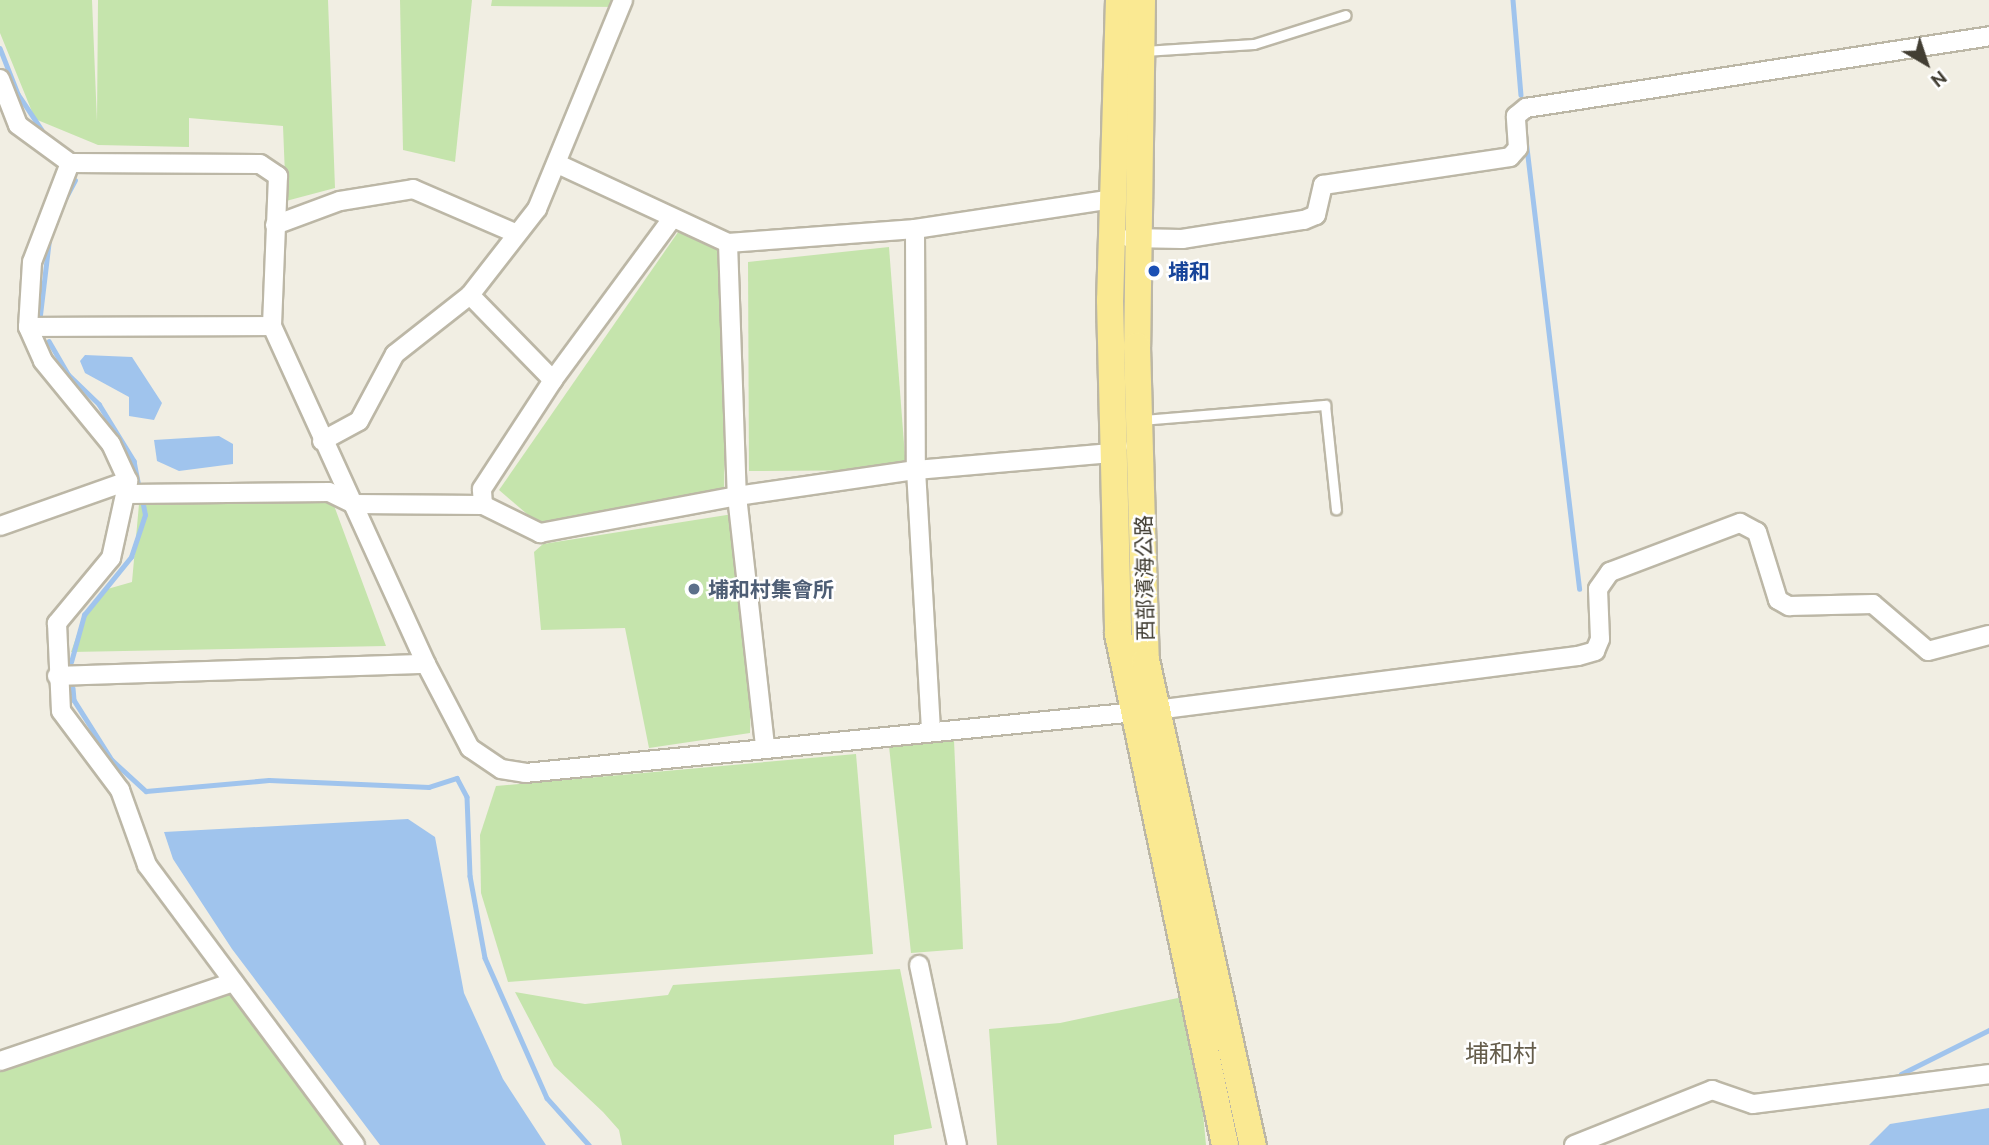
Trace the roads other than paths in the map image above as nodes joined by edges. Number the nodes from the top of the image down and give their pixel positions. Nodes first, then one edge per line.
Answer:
1 (623, 0) edge
2 (1119, 0) edge
3 (1142, 0) edge
4 (1346, 15) dead end
5 (1989, 36) edge
6 (1129, 52) junction
7 (0, 79) edge
8 (70, 163) junction
9 (560, 165) junction
10 (1114, 199) junction
11 (671, 220) junction
12 (275, 225) junction
13 (915, 229) junction
14 (515, 233) junction
15 (1124, 238) junction
16 (728, 243) junction
17 (470, 295) junction
18 (272, 326) junction
19 (28, 327) junction
20 (553, 380) junction
21 (1142, 421) junction
22 (322, 440) junction
23 (1111, 453) junction
24 (916, 470) junction
25 (128, 487) junction
26 (737, 496) junction
27 (354, 503) junction
28 (483, 505) junction
29 (1336, 509) dead end
30 (0, 526) edge
31 (1989, 635) edge
32 (426, 664) junction
33 (57, 676) junction
34 (1143, 711) junction
35 (931, 730) junction
36 (765, 747) junction
37 (919, 965) dead end
38 (233, 982) junction
39 (0, 1060) edge
40 (1989, 1074) edge
41 (355, 1145) edge
42 (957, 1145) edge
43 (1226, 1145) edge
44 (1253, 1145) edge
45 (1574, 1145) edge

1 - 9 street
2 - 6 main road, 西部濱海公路
3 - 6 main road, 西部濱海公路
4 - 6 lane
5 - 15 street
6 - 10 main road, 西部濱海公路
6 - 15 main road, 西部濱海公路
7 - 8 street
8 - 12 street
8 - 19 street
9 - 11 street
9 - 14 street
10 - 13 street
10 - 15 main road, 西部濱海公路
11 - 16 street
11 - 20 street
12 - 14 street
12 - 18 street
13 - 16 street
13 - 24 street
14 - 17 street
15 - 21 main road, 西部濱海公路
15 - 23 main road, 西部濱海公路
16 - 26 street
17 - 20 street
17 - 22 street
18 - 19 street
18 - 22 street
19 - 25 street
20 - 28 street
21 - 23 street
21 - 29 lane
21 - 34 main road, 西部濱海公路
22 - 27 street
23 - 24 street
23 - 34 main road, 西部濱海公路
24 - 26 street
24 - 35 street
25 - 27 street
25 - 30 street
25 - 33 street
26 - 28 street
26 - 36 street
27 - 28 street
27 - 32 street
31 - 34 street
32 - 33 street
32 - 36 street
33 - 38 street
34 - 35 street
34 - 43 main road, 西部濱海公路
34 - 44 main road, 西部濱海公路
35 - 36 street
37 - 42 street
38 - 39 street
38 - 41 street
40 - 45 street

